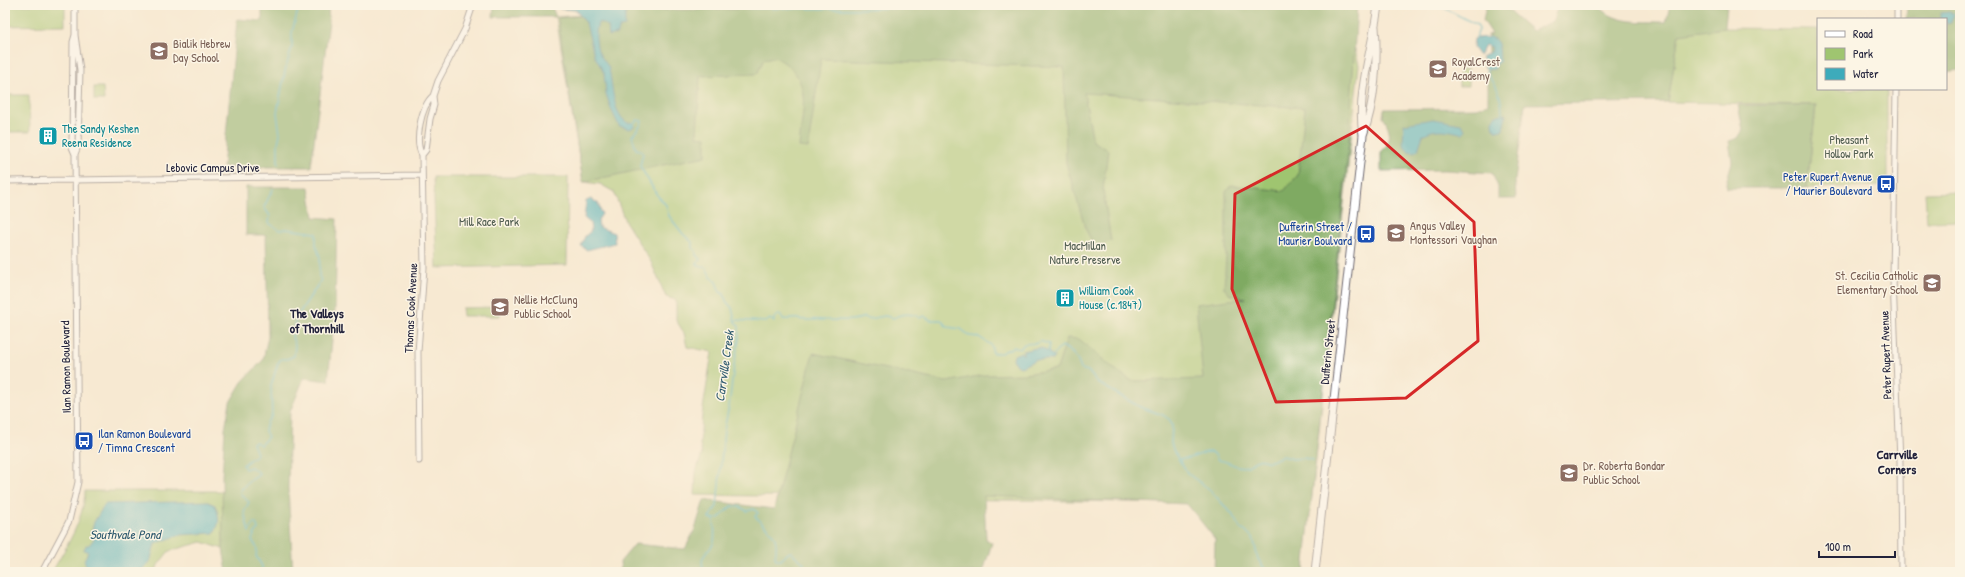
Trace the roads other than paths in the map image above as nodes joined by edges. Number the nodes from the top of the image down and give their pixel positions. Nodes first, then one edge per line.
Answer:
1 (76, 5) edge
2 (473, 5) edge
3 (1378, 5) edge
4 (1897, 5) edge
5 (1897, 18) edge
6 (1896, 90) edge
7 (433, 96) junction
8 (422, 156) junction
9 (422, 175) junction
10 (75, 180) junction
11 (5, 181) edge
12 (419, 461) dead end
13 (42, 572) edge
14 (1315, 572) edge
15 (1901, 572) edge

1 - 10 street, Ilan Ramon Boulevard
2 - 7 street, Thomas Cook Avenue
3 - 14 main road, Dufferin Street
4 - 5 street
6 - 15 street, Peter Rupert Avenue
7 - 8 street, Thomas Cook Avenue
7 - 8 street, Thomas Cook Avenue
8 - 9 street, Thomas Cook Avenue
9 - 10 street, Lebovic Campus Drive
9 - 12 street, Thomas Cook Avenue
10 - 11 street, Lebovic Campus Drive
10 - 13 street, Ilan Ramon Boulevard

